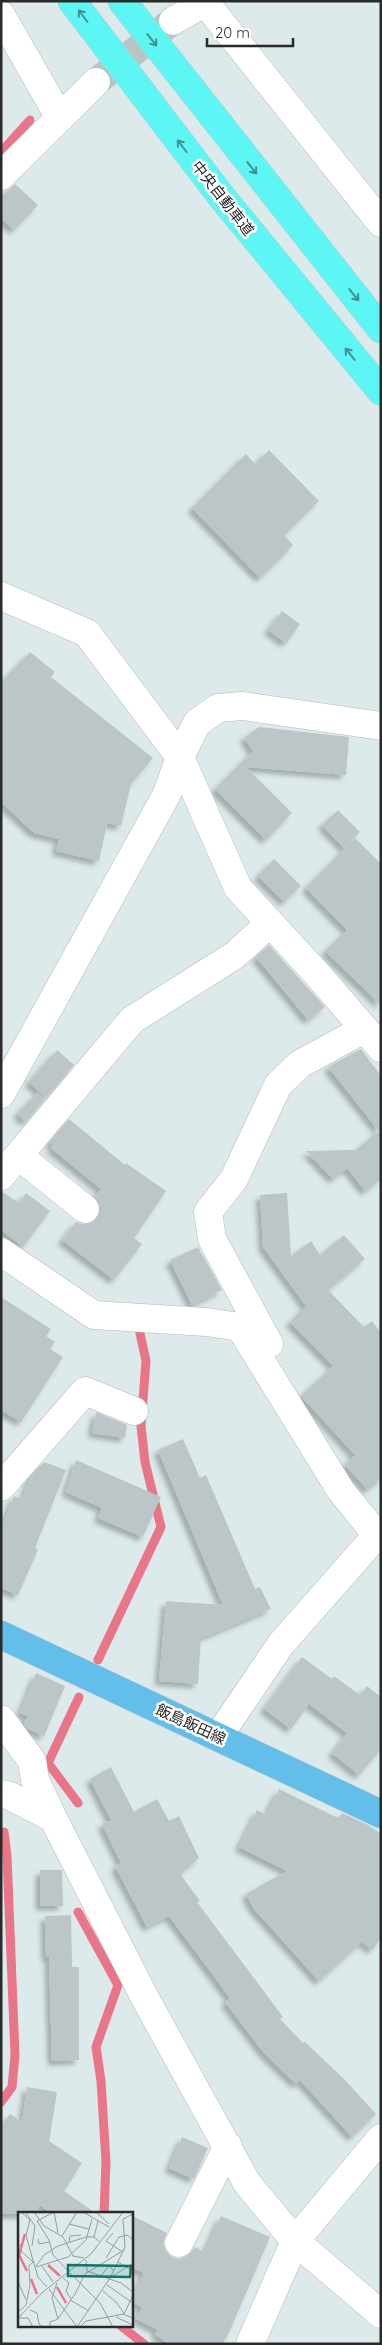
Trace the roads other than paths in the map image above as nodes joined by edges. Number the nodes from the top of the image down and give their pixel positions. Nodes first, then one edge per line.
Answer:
1 (72, 1) edge
2 (122, 1) edge
3 (205, 2) edge
4 (1, 15) edge
5 (173, 21) tunnel mouth
6 (96, 82) tunnel mouth
7 (60, 118) junction
8 (1, 176) edge
9 (381, 223) edge
10 (381, 329) edge
11 (381, 391) edge
12 (1, 596) edge
13 (381, 726) edge
14 (180, 757) junction
15 (270, 922) junction
16 (372, 1039) edge
17 (1, 1094) edge
18 (18, 1156) junction
19 (1, 1176) edge
20 (85, 1208) dead end
21 (1, 1252) edge
22 (273, 1351) dead end
23 (134, 1411) dead end
24 (1, 1488) edge
25 (1, 1635) edge
26 (1, 1719) edge
27 (218, 1738) junction
28 (1, 1794) edge
29 (381, 1814) edge
30 (52, 1818) junction
31 (381, 2138) edge
32 (228, 2146) junction
33 (295, 2240) junction
34 (179, 2243) dead end
35 (381, 2314) edge
36 (250, 2344) edge

11 -> 1 highway, 中央自動車道
2 -> 10 highway
3 - 5 street
3 - 9 street
4 - 7 street
6 - 7 street
7 - 8 street
12 - 14 street
13 - 14 street
14 - 15 street
14 - 17 street
15 - 16 street
15 - 18 street
16 - 22 street
18 - 19 street
18 - 20 street
21 - 27 street
23 - 24 street
25 - 27 main road, 飯島飯田線
26 - 30 street
27 - 29 main road, 飯島飯田線
28 - 30 street
30 - 32 street
31 - 33 street
32 - 33 street
32 - 34 street
33 - 35 street
33 - 36 street

